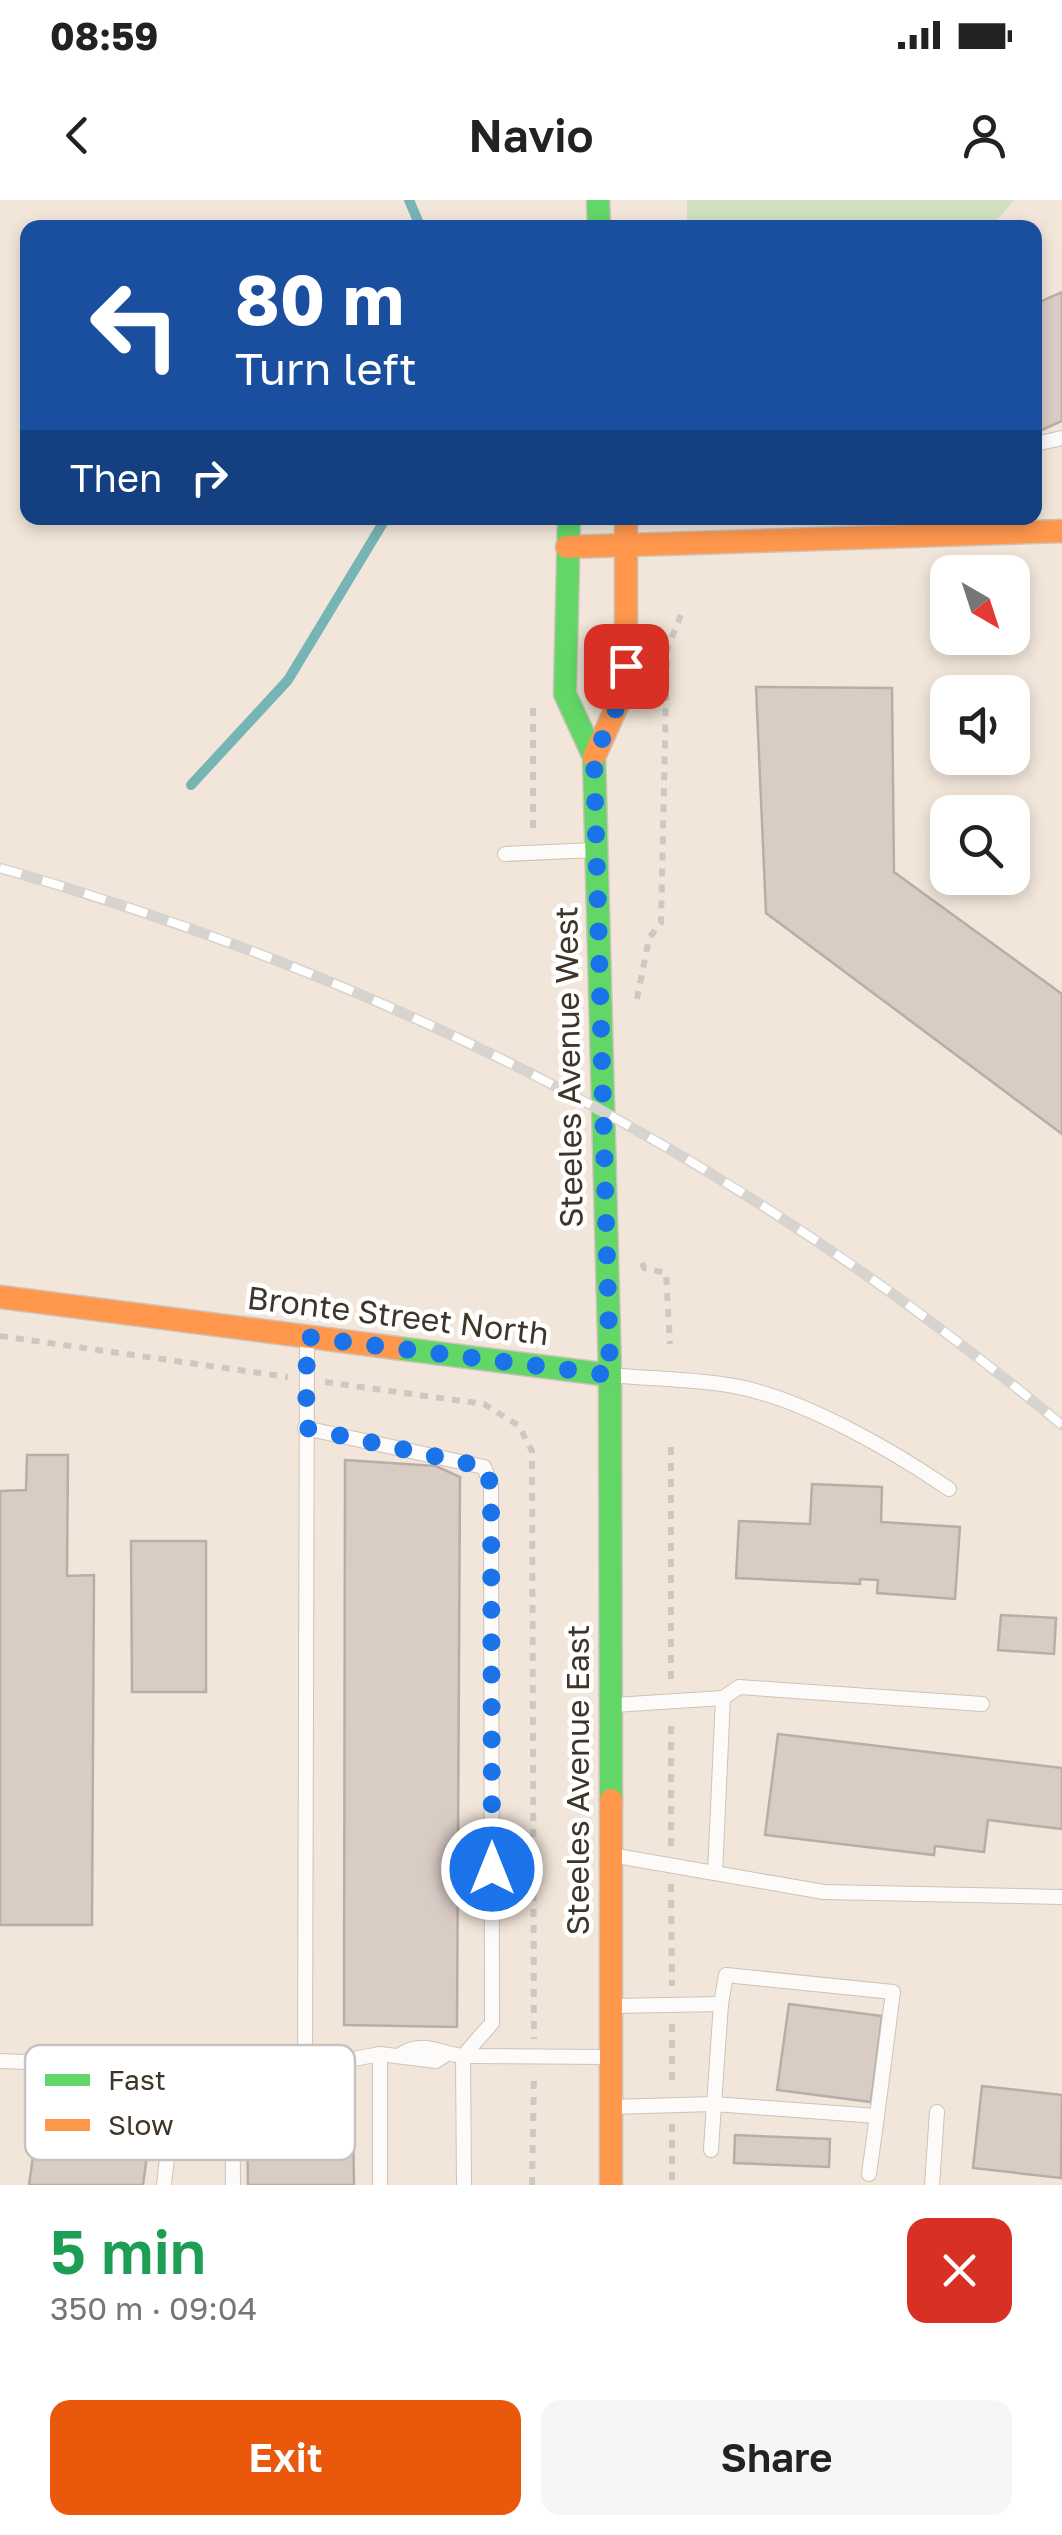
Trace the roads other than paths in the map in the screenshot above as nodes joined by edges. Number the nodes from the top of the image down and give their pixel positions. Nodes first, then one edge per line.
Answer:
1 (569, 525) edge
2 (626, 525) edge
3 (974, 527) edge
4 (1062, 531) edge
5 (625, 545) junction
6 (568, 547) junction
7 (594, 757) junction
8 (596, 850) junction
9 (505, 854) dead end
10 (0, 1298) edge
11 (307, 1337) junction
12 (610, 1375) junction
13 (306, 1428) junction
14 (949, 1489) dead end
15 (722, 1698) junction
16 (982, 1704) dead end
17 (610, 1705) junction
18 (610, 1855) junction
19 (715, 1873) junction
20 (1062, 1896) edge
21 (722, 2004) junction
22 (610, 2006) junction
23 (305, 2045) edge
24 (380, 2054) junction
25 (463, 2056) junction
26 (611, 2057) junction
27 (355, 2059) edge
28 (0, 2061) edge
29 (25, 2062) edge
30 (714, 2104) junction
31 (611, 2107) junction
32 (937, 2112) dead end
33 (877, 2116) junction
34 (711, 2150) dead end
35 (167, 2160) edge
36 (233, 2160) edge
37 (869, 2174) dead end
38 (164, 2185) edge
39 (233, 2185) edge
40 (380, 2185) edge
41 (464, 2185) edge
42 (611, 2185) edge
43 (932, 2185) edge

1 - 6 main road, Steeles Avenue West
2 - 5 main road, Steeles Avenue West
3 - 4 main road
3 - 5 main road
5 - 6 main road
5 - 7 main road, Steeles Avenue West
6 - 7 main road, Steeles Avenue West
7 - 8 main road, Steeles Avenue West
8 - 9 lane
8 - 12 main road, Steeles Avenue West
10 - 11 main road, Bronte Street North
11 - 12 main road, Bronte Street North
11 - 13 lane
12 - 14 lane
12 - 17 main road, Steeles Avenue East
13 - 23 lane
13 - 25 lane
15 - 16 lane
15 - 17 lane
15 - 19 lane
17 - 18 main road, Steeles Avenue East
18 - 19 lane
18 - 22 main road, Steeles Avenue East
19 - 20 lane
21 - 22 lane
21 - 30 lane
21 - 33 lane
22 - 26 main road, Steeles Avenue East
24 - 25 lane
24 - 27 lane
24 - 40 lane
25 - 26 lane
25 - 41 lane
26 - 31 main road, Steeles Avenue East
28 - 29 lane
30 - 31 lane
30 - 33 lane
30 - 34 lane
31 - 42 main road, Steeles Avenue East
32 - 43 lane
33 - 37 lane
35 - 38 lane
36 - 39 lane

